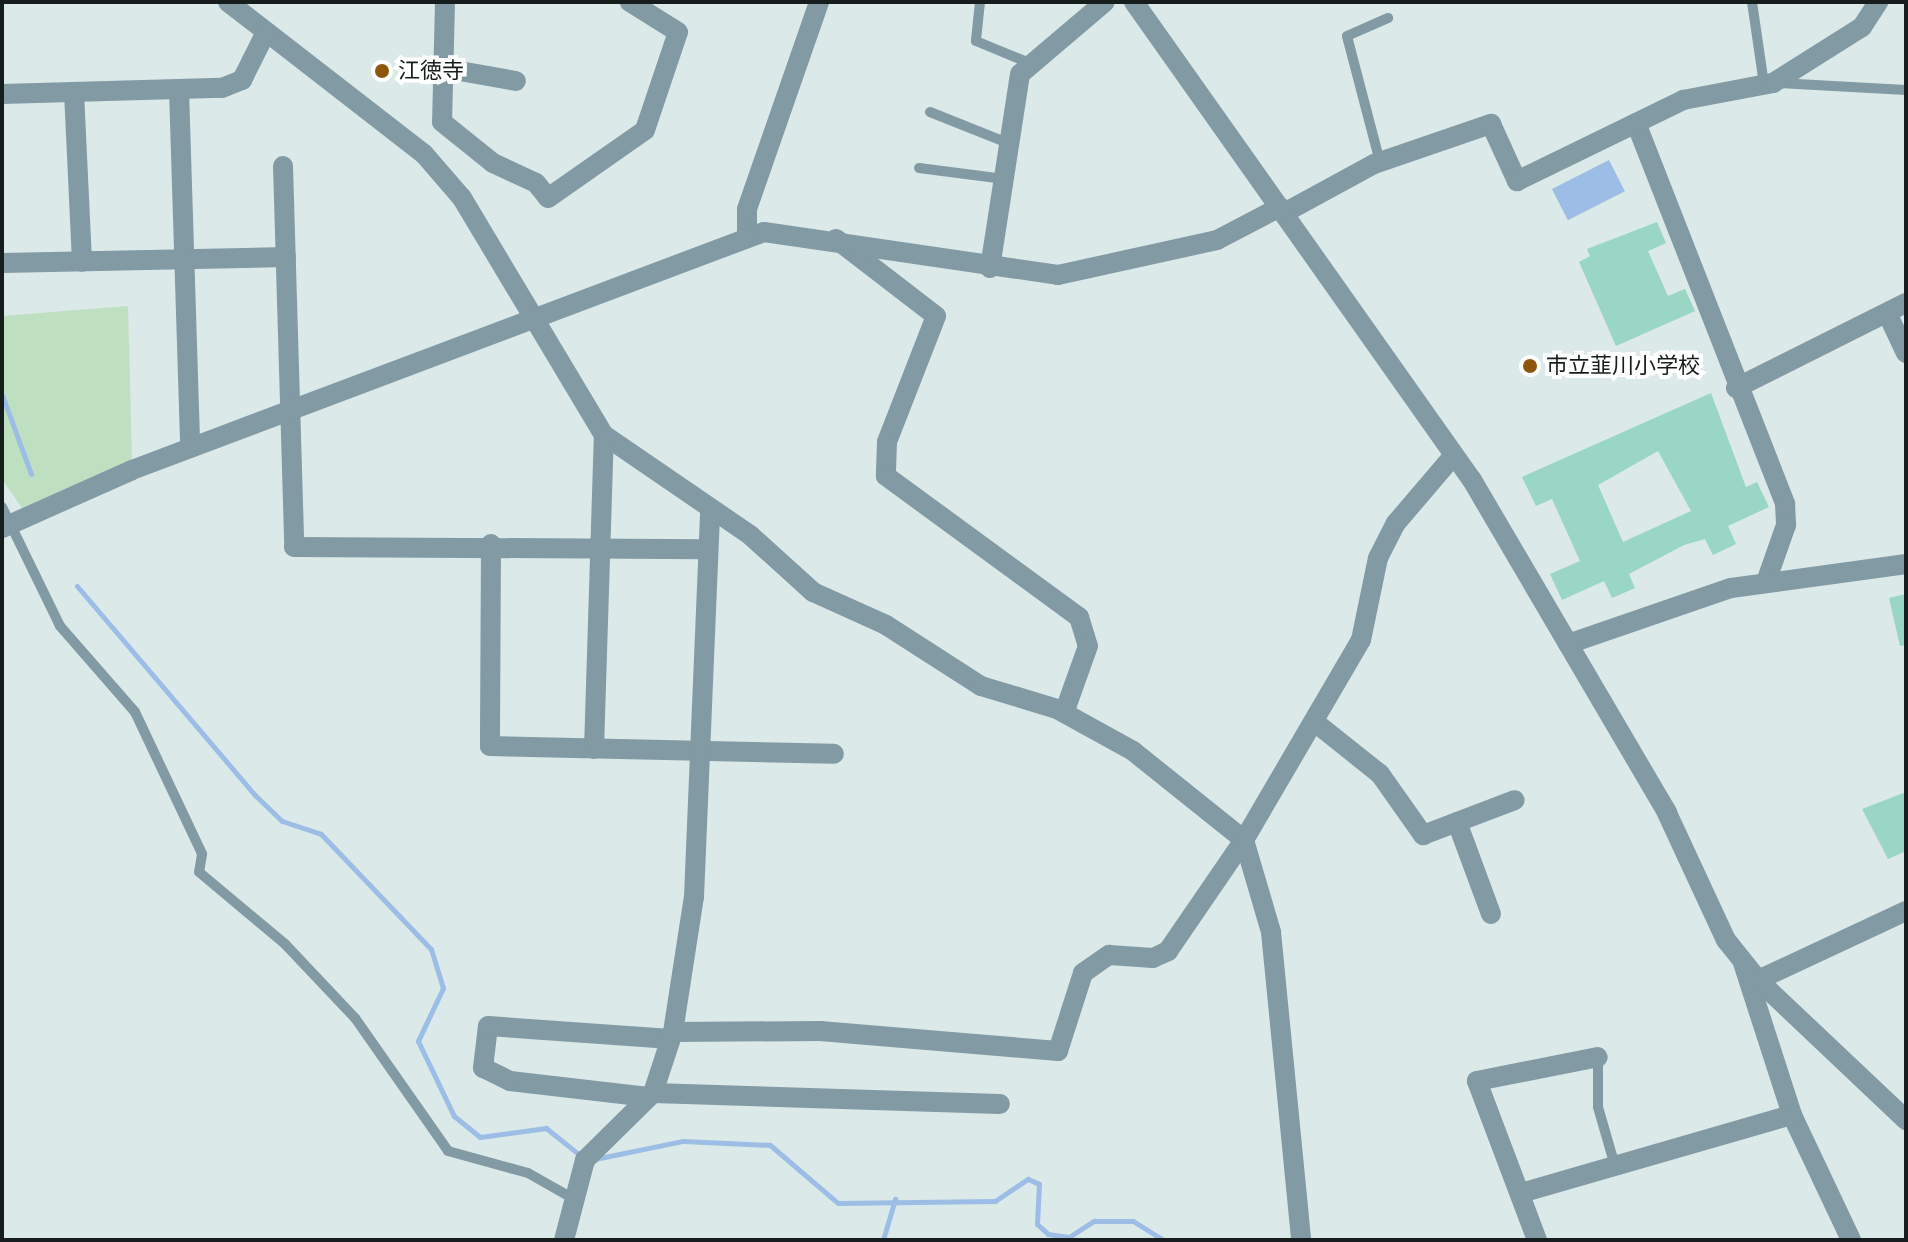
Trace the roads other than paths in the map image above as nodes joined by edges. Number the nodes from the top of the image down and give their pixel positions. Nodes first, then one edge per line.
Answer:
1 (228, 2) edge
2 (445, 2) edge
3 (630, 2) edge
4 (819, 2) edge
5 (980, 2) edge
6 (1105, 2) edge
7 (1134, 2) edge
8 (1752, 2) edge
9 (1878, 2) edge
10 (1388, 18) dead end
11 (266, 32) junction
12 (1027, 62) junction
13 (443, 68) junction
14 (516, 81) dead end
15 (1768, 84) junction
16 (179, 90) junction
17 (1906, 90) edge
18 (74, 92) junction
19 (2, 94) edge
20 (930, 112) dead end
21 (1636, 123) junction
22 (449, 128) junction
23 (1008, 143) junction
24 (424, 154) junction
25 (1380, 162) junction
26 (283, 166) dead end
27 (919, 168) dead end
28 (1006, 179) junction
29 (1282, 210) junction
30 (747, 237) junction
31 (836, 239) junction
32 (286, 257) junction
33 (182, 259) junction
34 (82, 262) junction
35 (2, 263) edge
36 (990, 268) junction
37 (1906, 303) edge
38 (1888, 315) junction
39 (533, 319) junction
40 (1906, 353) edge
41 (1736, 388) junction
42 (289, 411) junction
43 (604, 435) junction
44 (190, 448) junction
45 (1454, 455) junction
46 (710, 509) junction
47 (4, 520) edge
48 (491, 544) junction
49 (598, 546) junction
50 (706, 549) junction
51 (1906, 564) edge
52 (1766, 582) junction
53 (1568, 644) junction
54 (1064, 713) junction
55 (1316, 723) junction
56 (594, 749) junction
57 (699, 752) junction
58 (834, 754) dead end
59 (1515, 800) dead end
60 (1457, 822) junction
61 (1244, 840) junction
62 (1906, 911) edge
63 (1491, 914) dead end
64 (1743, 963) junction
65 (1758, 980) junction
66 (672, 1036) junction
67 (1598, 1057) joint
68 (650, 1095) junction
69 (1000, 1104) dead end
70 (1792, 1115) junction
71 (1906, 1120) edge
72 (1615, 1166) junction
73 (1521, 1193) junction
74 (574, 1199) junction
75 (564, 1240) edge
76 (1301, 1240) edge
77 (1537, 1240) edge
78 (1851, 1240) edge

1 - 11 street
2 - 13 street
3 - 22 street
4 - 30 street
5 - 12 lane
6 - 12 street
7 - 29 street
8 - 15 lane
9 - 15 street
10 - 25 lane
11 - 16 street
11 - 24 street
12 - 23 street
13 - 14 street
13 - 22 street
15 - 17 lane
15 - 21 street
16 - 18 street
16 - 33 street
18 - 19 street
18 - 34 street
20 - 23 lane
21 - 25 street
21 - 41 street
22 - 24 street
23 - 28 street
24 - 39 street
25 - 29 street
26 - 32 street
27 - 28 lane
28 - 36 street
29 - 36 street
29 - 45 street
30 - 31 street
30 - 39 street
31 - 36 street
31 - 54 street
32 - 33 street
32 - 42 street
33 - 34 street
33 - 44 street
34 - 35 street
37 - 38 street
38 - 40 street
38 - 41 street
39 - 42 street
39 - 43 street
41 - 52 street
42 - 44 street
42 - 48 street
43 - 46 street
43 - 49 street
44 - 47 street
45 - 53 street
45 - 55 street
46 - 50 street
46 - 54 street
47 - 74 lane
48 - 49 street
48 - 56 street
49 - 50 street
49 - 56 street
50 - 57 street
51 - 52 street
52 - 53 street
53 - 64 street
54 - 61 street
55 - 60 street
55 - 61 street
56 - 57 street
57 - 58 street
57 - 66 street
59 - 60 street
60 - 63 street
61 - 66 street
61 - 76 street
62 - 65 street
64 - 65 street
64 - 70 street
65 - 71 street
66 - 68 street
66 - 68 street
67 - 72 lane
67 - 73 street
68 - 69 street
68 - 74 street
70 - 72 street
70 - 78 street
72 - 73 street
73 - 77 street
74 - 75 street

